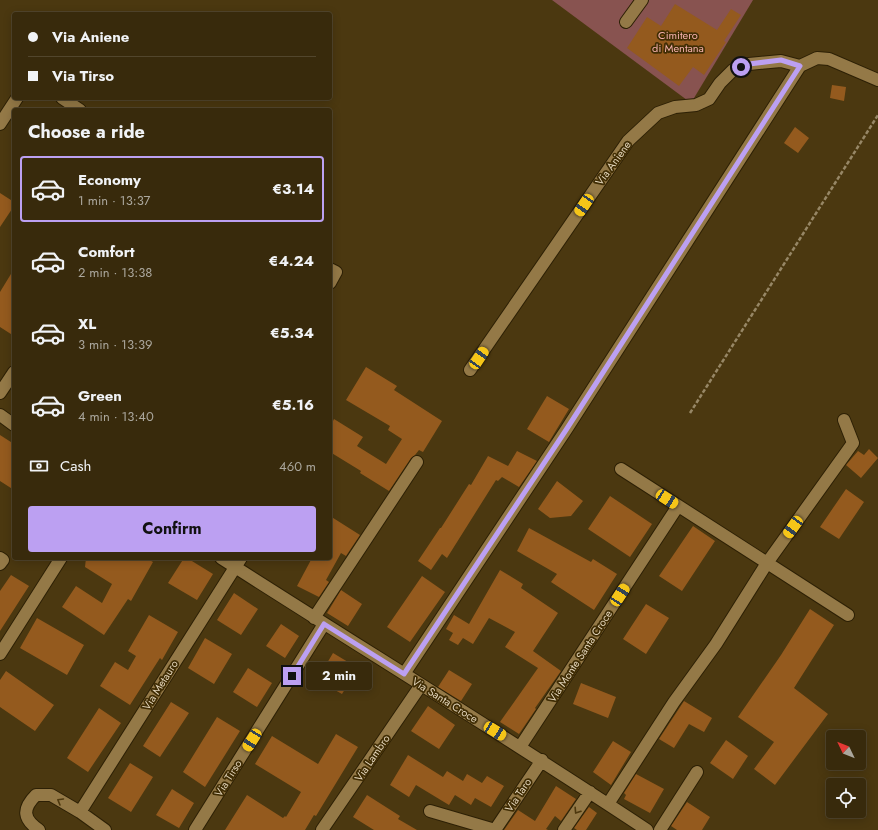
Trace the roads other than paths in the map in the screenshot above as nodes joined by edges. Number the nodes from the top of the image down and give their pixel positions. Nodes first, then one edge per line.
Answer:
1 (642, 0) edge
2 (626, 22) dead end
3 (800, 66) junction
4 (878, 80) edge
5 (16, 100) edge
6 (65, 100) edge
7 (77, 108) edge
8 (0, 124) edge
9 (332, 270) edge
10 (332, 280) edge
11 (470, 370) dead end
12 (12, 375) edge
13 (0, 394) edge
14 (0, 416) edge
15 (844, 420) dead end
16 (12, 423) edge
17 (417, 462) dead end
18 (620, 469) dead end
19 (678, 506) junction
20 (0, 558) edge
21 (60, 560) edge
22 (238, 562) edge
23 (767, 563) junction
24 (0, 564) edge
25 (848, 615) dead end
26 (319, 621) junction
27 (0, 654) edge
28 (404, 674) junction
29 (421, 685) junction
30 (520, 747) junction
31 (542, 760) junction
32 (697, 772) dead end
33 (590, 792) junction
34 (608, 804) junction
35 (430, 811) dead end
36 (80, 812) junction
37 (39, 830) edge
38 (105, 830) edge
39 (195, 830) edge
40 (322, 830) edge
41 (495, 830) edge
42 (564, 830) edge
43 (647, 830) edge
44 (660, 830) edge

1 - 2 street
3 - 4 street
3 - 11 street, Via Aniene
3 - 28 street
5 - 8 street
6 - 7 street
9 - 10 street
12 - 13 street
14 - 16 street
15 - 23 street
17 - 26 street, Via Tirso
18 - 19 street
19 - 23 street
19 - 30 street, Via Monte Santa Croce
20 - 24 street
21 - 27 street
22 - 26 street, Via Santa Croce
22 - 36 street, Via Metauro
23 - 25 street
23 - 34 street
26 - 28 street, Via Santa Croce
26 - 39 street, Via Tirso
28 - 29 street, Via Santa Croce
29 - 30 street, Via Santa Croce
29 - 40 street, Via Lambro
30 - 31 street, Via Santa Croce
31 - 33 street, Via Santa Croce
31 - 41 street, Via Taro
32 - 44 street
33 - 34 street, Via Santa Croce
33 -> 42 street
34 - 43 street, Via Santa Croce
35 - 41 street
36 -> 37 street
36 - 38 street

